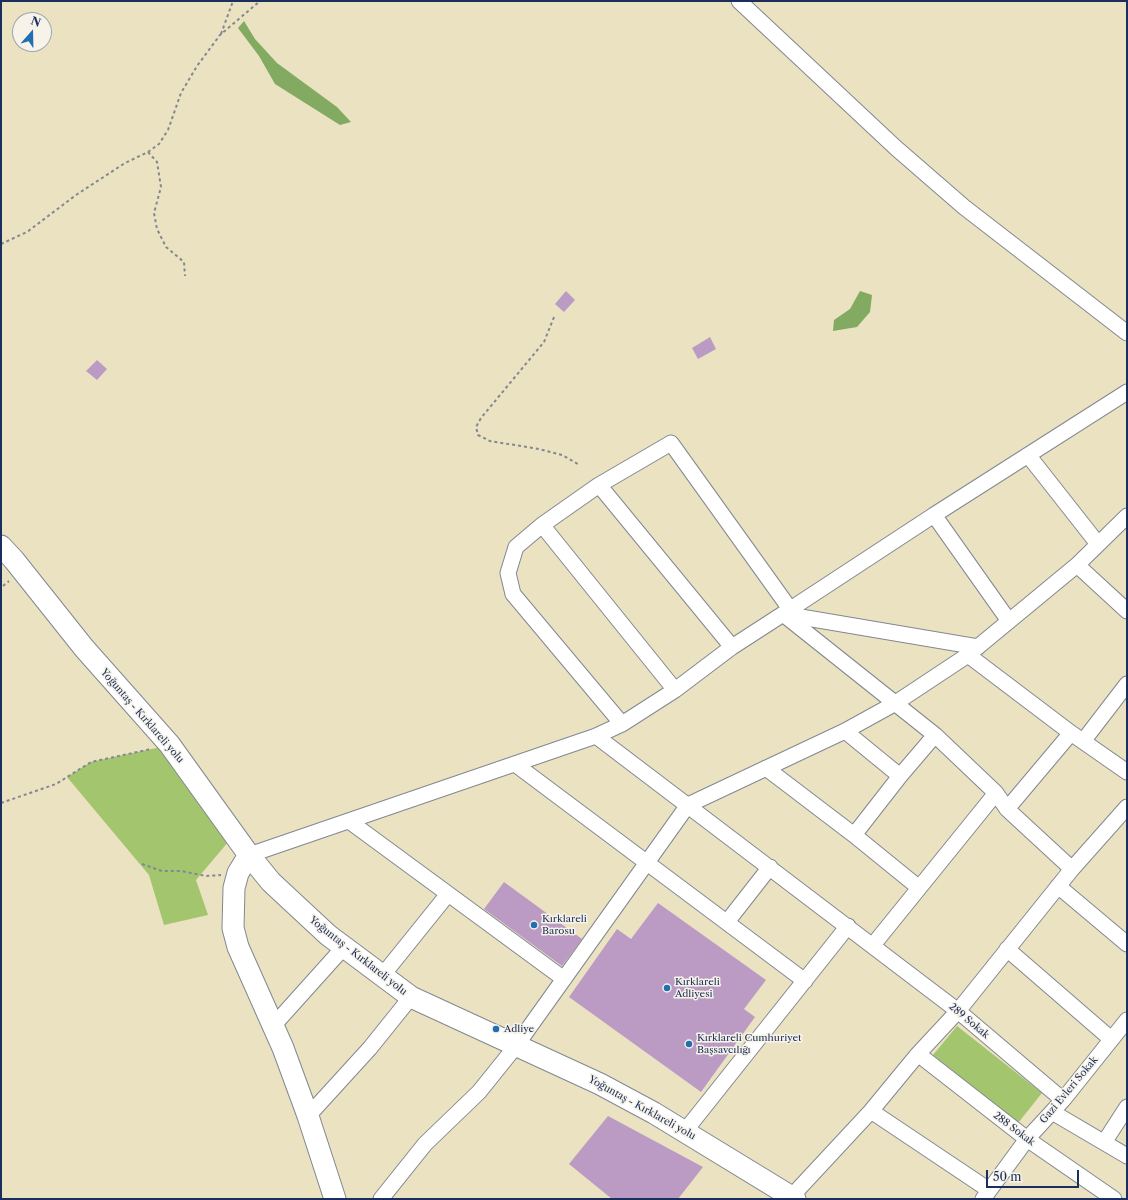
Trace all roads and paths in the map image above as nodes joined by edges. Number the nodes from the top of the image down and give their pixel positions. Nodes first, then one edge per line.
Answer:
1 (233, 1) edge
2 (260, 1) edge
3 (739, 1) edge
4 (220, 35) junction
5 (148, 152) junction
6 (1, 244) edge
7 (185, 276) dead end
8 (554, 317) dead end
9 (1127, 333) edge
10 (1127, 392) edge
11 (1028, 455) junction
12 (578, 464) dead end
13 (599, 485) junction
14 (934, 515) junction
15 (1127, 516) edge
16 (542, 525) junction
17 (1098, 544) junction
18 (1, 546) edge
19 (1077, 565) junction
20 (1127, 611) edge
21 (787, 612) junction
22 (1009, 621) junction
23 (732, 647) junction
24 (973, 651) junction
25 (1127, 684) edge
26 (675, 690) junction
27 (894, 704) junction
28 (622, 724) junction
29 (845, 731) junction
30 (935, 735) junction
31 (596, 736) junction
32 (1077, 737) junction
33 (170, 745) junction
34 (515, 764) junction
35 (766, 768) junction
36 (1127, 772) edge
37 (900, 776) junction
38 (996, 793) junction
39 (1, 803) edge
40 (688, 805) junction
41 (1127, 807) edge
42 (1007, 809) junction
43 (349, 821) junction
44 (854, 835) junction
45 (249, 855) junction
46 (647, 863) junction
47 (142, 864) dead end
48 (770, 868) junction
49 (1072, 869) junction
50 (238, 873) junction
51 (1058, 886) junction
52 (918, 887) junction
53 (448, 894) junction
54 (727, 922) junction
55 (848, 926) junction
56 (1124, 935) edge
57 (873, 945) junction
58 (344, 947) junction
59 (1007, 949) junction
60 (382, 976) junction
61 (564, 979) junction
62 (804, 981) junction
63 (411, 997) junction
64 (958, 1011) junction
65 (1127, 1020) edge
66 (273, 1026) junction
67 (1111, 1039) junction
68 (516, 1046) junction
69 (918, 1054) junction
70 (1063, 1100) junction
71 (1127, 1107) edge
72 (871, 1110) junction
73 (1052, 1112) junction
74 (308, 1116) junction
75 (685, 1131) junction
76 (1027, 1139) junction
77 (1105, 1142) junction
78 (1127, 1156) edge
79 (986, 1195) edge
80 (793, 1198) edge
81 (335, 1199) edge
82 (381, 1199) edge
83 (1114, 1199) edge

1 - 4 path
2 - 4 path
3 - 9 street
4 - 5 path
5 - 6 path
5 - 7 path
8 - 12 path
10 - 11 street
11 - 14 street
11 - 17 street
13 - 16 street
13 - 21 street
13 - 23 street
14 - 21 street
14 - 22 street
15 - 17 street
16 - 26 street
16 - 28 street
17 - 19 street
18 - 33 street, Yoğuntaş - Kırklareli yolu
19 - 20 street
19 - 22 street
21 - 23 street
21 - 24 street
21 - 27 street
22 - 24 street
23 - 26 street
24 - 27 street
24 - 32 street
25 - 32 street
26 - 28 street
27 - 29 street
27 - 30 street
28 - 31 street
29 - 35 street
29 - 37 street
30 - 37 street
30 - 38 street
31 - 34 street
31 - 40 street, 289 Sokak
32 - 36 street
32 - 42 street
33 - 39 path
33 - 45 street, Yoğuntaş - Kırklareli yolu
34 - 43 street
34 - 46 street
35 - 40 street
35 - 44 street
37 - 44 street
38 - 42 street
38 - 52 street
40 - 46 street
40 - 48 street, 289 Sokak
41 - 49 street
42 - 49 street
43 - 45 street
43 - 53 street
44 - 52 street
45 - 50 street
45 - 58 street, Yoğuntaş - Kırklareli yolu
46 - 54 street
46 - 61 street
47 - 50 path
48 - 54 street
48 - 55 street, 289 Sokak
49 - 51 street
50 - 66 street
51 - 56 street
51 - 59 street
52 - 57 street
53 - 60 street
53 - 61 street
54 - 62 street
55 - 57 street, 289 Sokak
55 - 62 street
57 - 64 street, 289 Sokak
58 - 60 street, Yoğuntaş - Kırklareli yolu
58 - 66 street
59 - 64 street
59 - 67 street
60 - 63 street, Yoğuntaş - Kırklareli yolu
61 - 68 street
62 - 75 street
63 - 68 street, Yoğuntaş - Kırklareli yolu
63 - 74 street
64 - 69 street
64 - 70 street, 289 Sokak
65 - 67 street, Gazi Evleri Sokak
66 - 74 street
67 - 70 street, Gazi Evleri Sokak
68 - 75 street, Yoğuntaş - Kırklareli yolu
68 - 82 street
69 - 72 street
69 - 76 street, 288 Sokak
70 - 73 street, Gazi Evleri Sokak
71 - 77 street
72 - 79 street
72 - 80 street
73 - 76 street, Gazi Evleri Sokak
73 - 77 street
74 - 81 street
75 - 80 street, Yoğuntaş - Kırklareli yolu
76 - 79 street, Gazi Evleri Sokak
76 - 83 street, 288 Sokak
77 - 78 street

